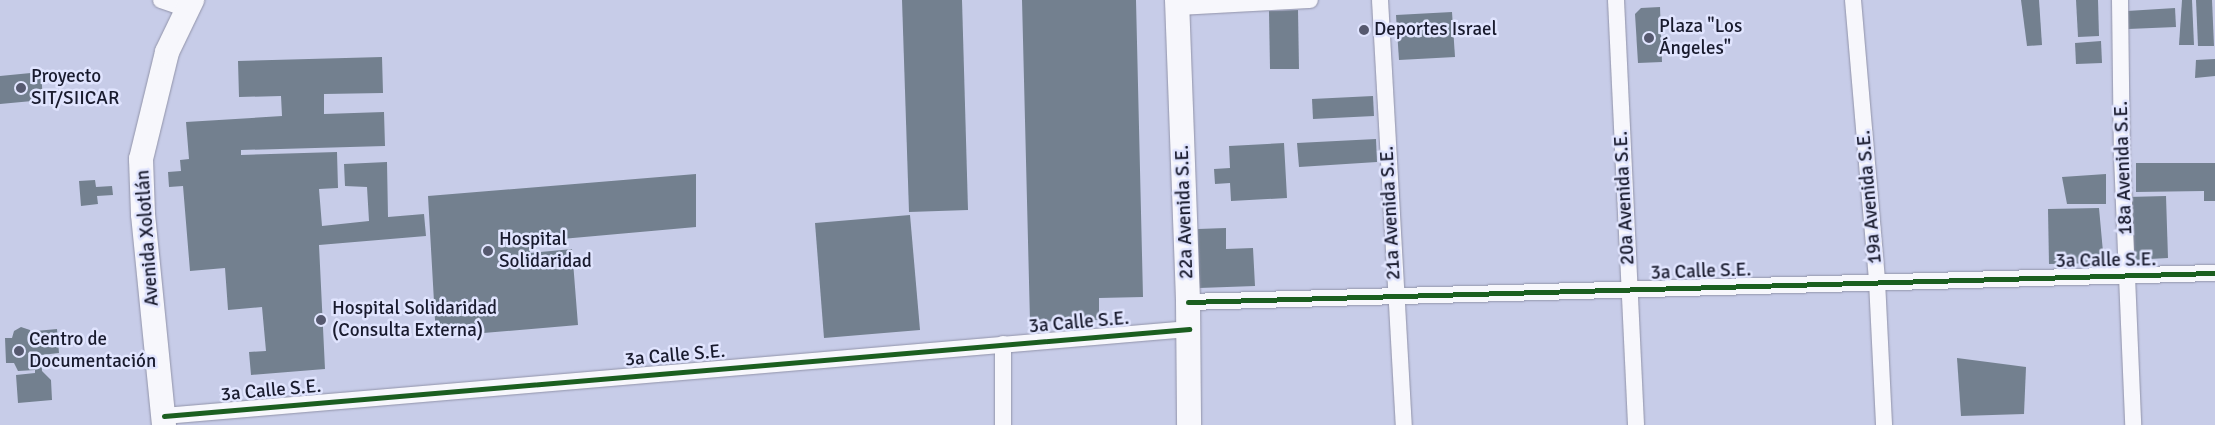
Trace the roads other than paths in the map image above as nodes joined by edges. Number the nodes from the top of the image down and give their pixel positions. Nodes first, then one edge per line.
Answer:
1 (161, 0) edge
2 (1310, 0) edge
3 (1380, 0) edge
4 (1616, 0) edge
5 (1853, 0) edge
6 (2120, 0) edge
7 (1177, 3) edge
8 (190, 4) edge
9 (2215, 273) edge
10 (2127, 276) junction
11 (1877, 281) junction
12 (1629, 289) junction
13 (1396, 298) junction
14 (1188, 302) junction
15 (1189, 329) junction
16 (1003, 344) junction
17 (164, 420) edge
18 (1003, 425) edge
19 (1189, 425) edge
20 (1404, 425) edge
21 (1636, 425) edge
22 (1884, 425) edge
23 (2132, 425) edge

1 - 8 street
2 - 7 street
3 - 13 street, 21a Avenida S.E.
4 - 12 street, 20a Avenida S.E.
5 - 11 street, 19a Avenida S.E.
6 - 10 street, 18a Avenida S.E.
7 - 14 street, 22a Avenida S.E.
8 - 17 street, Avenida Xolotlán
9 - 10 street, 3a Calle S.E.
10 - 11 street, 3a Calle S.E.
10 - 23 street, 18a Avenida S.E.
11 - 12 street, 3a Calle S.E.
11 - 22 street, 19a Avenida S.E.
12 - 13 street, 3a Calle S.E.
12 - 21 street, 20a Avenida S.E.
13 - 14 street, 3a Calle S.E.
13 - 20 street, 21a Avenida S.E.
14 - 15 street, 22a Avenida S.E.
15 - 16 street, 3a Calle S.E.
15 - 19 street, 22a Avenida S.E.
16 - 17 street, 3a Calle S.E.
16 - 18 street

